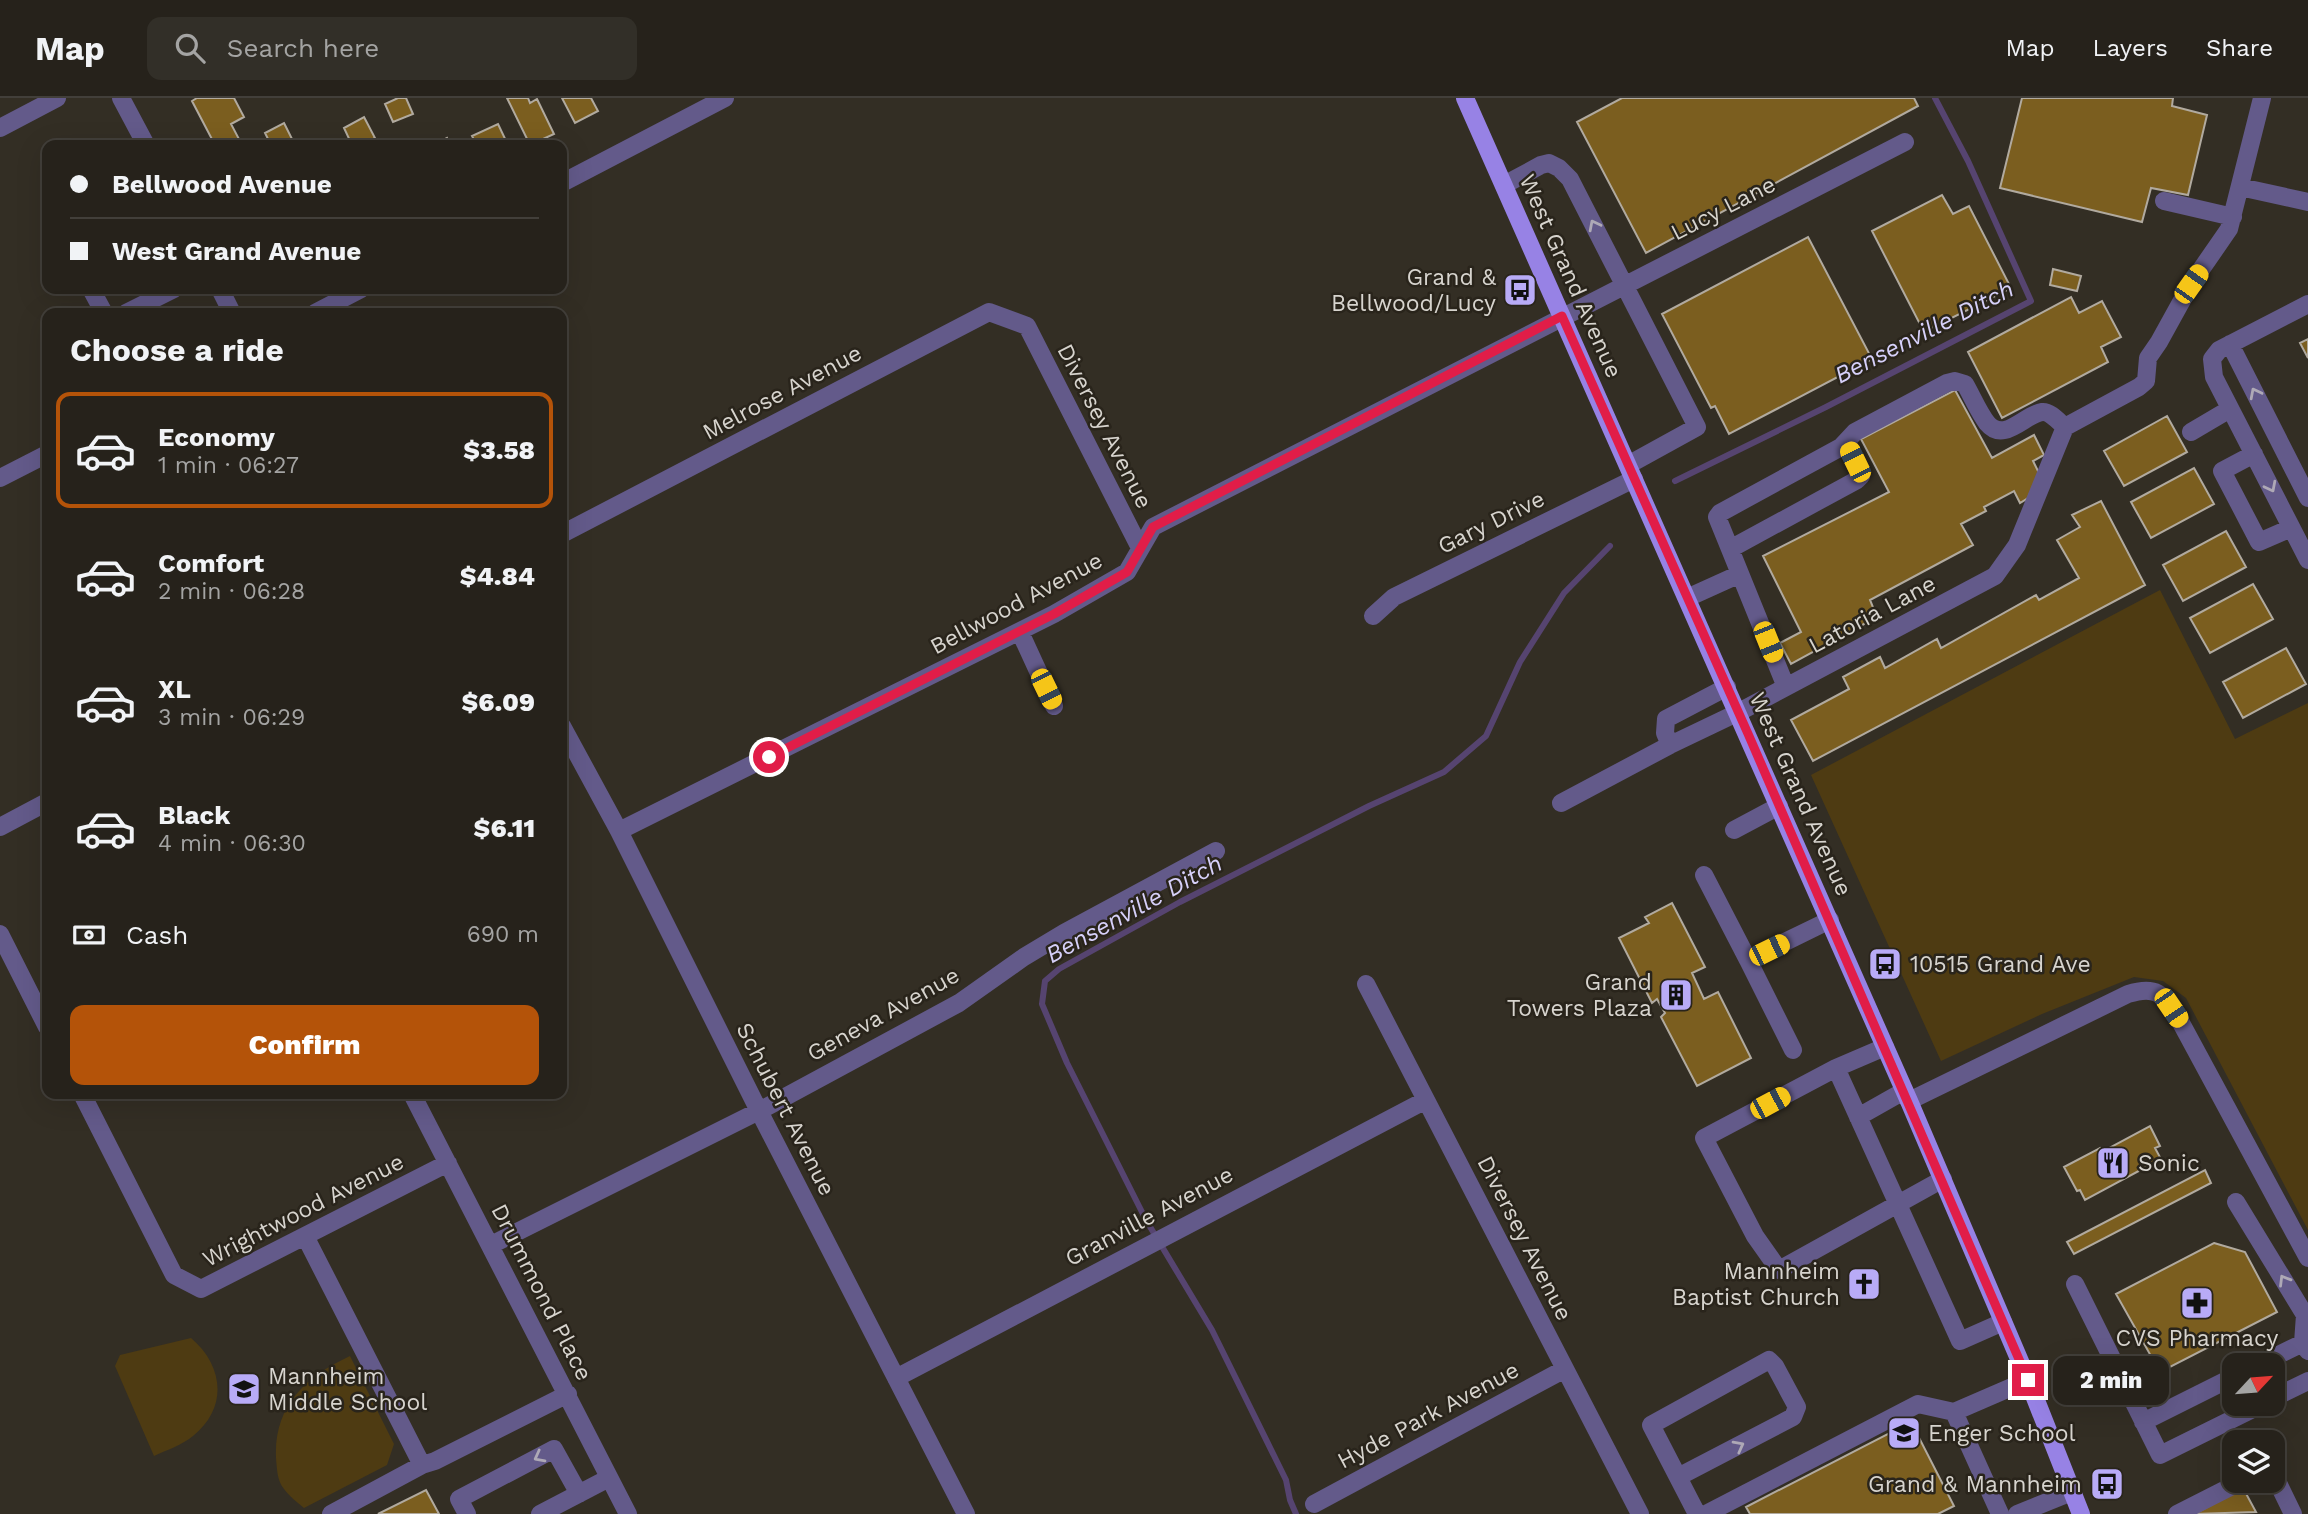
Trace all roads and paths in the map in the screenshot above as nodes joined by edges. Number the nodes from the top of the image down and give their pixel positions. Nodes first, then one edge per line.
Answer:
1 (57, 98) edge
2 (121, 98) edge
3 (725, 98) edge
4 (1465, 98) edge
5 (2262, 98) edge
6 (0, 128) edge
7 (143, 140) edge
8 (1905, 142) dead end
9 (567, 180) edge
10 (1504, 185) junction
11 (2240, 187) junction
12 (2164, 201) dead end
13 (2308, 202) edge
14 (2232, 217) junction
15 (1625, 285) junction
16 (164, 294) edge
17 (351, 294) edge
18 (2308, 304) edge
19 (136, 308) edge
20 (324, 308) edge
21 (1562, 316) junction
22 (1027, 326) joint
23 (2230, 344) junction
24 (2230, 409) junction
25 (2065, 427) junction
26 (2191, 432) dead end
27 (1841, 447) junction
28 (2254, 454) junction
29 (42, 457) edge
30 (1631, 472) junction
31 (0, 478) edge
32 (2308, 498) edge
33 (2291, 528) junction
34 (567, 531) edge
35 (1140, 548) junction
36 (1730, 549) junction
37 (2308, 560) edge
38 (1740, 574) junction
39 (1687, 598) junction
40 (1373, 615) dead end
41 (1020, 632) junction
42 (1727, 687) junction
43 (1786, 687) junction
44 (1054, 706) dead end
45 (1739, 712) junction
46 (567, 735) edge
47 (1670, 744) junction
48 (1561, 803) dead end
49 (42, 805) edge
50 (1779, 806) junction
51 (0, 827) edge
52 (1734, 830) dead end
53 (619, 831) junction
54 (1216, 851) dead end
55 (1704, 875) dead end
56 (1830, 920) junction
57 (0, 934) edge
58 (1748, 960) junction
59 (1366, 984) dead end
60 (42, 1017) edge
61 (1885, 1047) junction
62 (1793, 1050) dead end
63 (1836, 1068) junction
64 (1907, 1096) junction
65 (85, 1099) edge
66 (415, 1099) edge
67 (1426, 1100) junction
68 (759, 1111) junction
69 (1858, 1117) junction
70 (448, 1163) junction
71 (1942, 1180) junction
72 (2236, 1202) dead end
73 (1897, 1203) junction
74 (306, 1238) junction
75 (491, 1245) junction
76 (2308, 1258) edge
77 (2075, 1284) dead end
78 (2003, 1322) junction
79 (2306, 1347) edge
80 (2286, 1354) edge
81 (1565, 1369) junction
82 (895, 1378) junction
83 (2028, 1380) junction
84 (2308, 1381) edge
85 (2222, 1382) edge
86 (2286, 1392) edge
87 (568, 1394) junction
88 (1954, 1412) junction
89 (2239, 1416) edge
90 (2143, 1422) junction
91 (422, 1465) junction
92 (609, 1478) junction
93 (1678, 1478) junction
94 (2222, 1491) edge
95 (2073, 1492) junction
96 (2283, 1493) edge
97 (579, 1494) junction
98 (1314, 1504) dead end
99 (331, 1514) edge
100 (467, 1514) edge
101 (540, 1514) edge
102 (628, 1514) edge
103 (966, 1514) edge
104 (1640, 1514) edge
105 (1697, 1514) edge
106 (1706, 1514) edge
107 (2000, 1514) edge
108 (2018, 1514) edge
109 (2081, 1514) edge
110 (2177, 1514) edge
111 (2293, 1514) edge

1 - 6 street
2 - 7 street
3 - 9 street
4 - 10 main road, West Grand Avenue
5 - 11 street
8 - 15 street, Lucy Lane
15 -> 10 street
10 - 21 main road, West Grand Avenue
11 - 13 street
11 - 14 street
12 - 14 street
14 - 25 street
15 - 21 street, Lucy Lane
15 - 30 street, Gary Drive
16 - 19 street
17 - 20 street
18 - 23 street
21 - 30 main road, West Grand Avenue
21 - 35 street, Bellwood Avenue
22 - 34 street, Melrose Avenue
22 - 35 street, Diversey Avenue
23 - 24 street
32 -> 23 street
24 - 26 street
24 - 28 street
25 - 27 street
25 - 43 street, Latoria Lane
27 - 36 street
27 - 36 street
28 -> 33 street
28 - 33 street
29 - 31 street
30 - 39 main road, West Grand Avenue
30 - 40 street, Gary Drive
33 - 37 street
35 - 41 street, Bellwood Avenue
36 - 38 street
38 - 39 street
38 - 43 street
39 - 42 main road, West Grand Avenue
41 - 44 street
41 - 53 street, Bellwood Avenue
42 - 45 main road, West Grand Avenue
42 - 47 street
43 - 45 street, Latoria Lane
45 - 47 street, Latoria Lane
45 - 50 main road, West Grand Avenue
46 - 53 street, Schubert Avenue
47 - 48 street, Latoria Lane
49 - 51 street
50 - 52 street
50 - 56 main road, West Grand Avenue
53 - 68 street, Schubert Avenue
54 - 68 street, Geneva Avenue
55 - 58 street
56 - 58 street
56 - 61 main road, West Grand Avenue
57 - 60 street
58 - 62 street
59 - 67 street, Diversey Avenue
61 - 63 street
61 - 64 main road, West Grand Avenue
63 - 69 street
63 - 73 street
64 - 69 street
64 - 71 main road, West Grand Avenue
64 - 76 street
65 - 74 street, Wrightwood Avenue
66 - 70 street, Drummond Place
67 - 81 street, Diversey Avenue
67 - 82 street, Granville Avenue
68 - 75 street, Geneva Avenue
68 - 82 street, Schubert Avenue
69 - 73 street
70 - 74 street, Wrightwood Avenue
70 - 75 street, Drummond Place
71 - 73 street
71 - 78 main road, West Grand Avenue
79 -> 72 street
73 - 78 street
74 - 91 street
75 - 87 street, Drummond Place
77 - 90 street
78 - 83 main road, West Grand Avenue
79 - 80 street
81 - 98 street, Hyde Park Avenue
81 - 104 street, Diversey Avenue
82 - 103 street, Schubert Avenue
83 - 88 street
83 - 95 main road, West Grand Avenue
84 - 86 street
85 - 90 street
87 - 91 street
87 - 92 street, Drummond Place
88 - 106 street
88 - 107 street
89 - 90 street
91 - 99 street
92 - 97 street
92 - 102 street, Drummond Place
93 -> 93 street
93 - 105 street
94 - 110 street
95 - 108 street
95 - 109 main road, West Grand Avenue
96 - 111 street
97 -> 100 street
97 - 101 street

